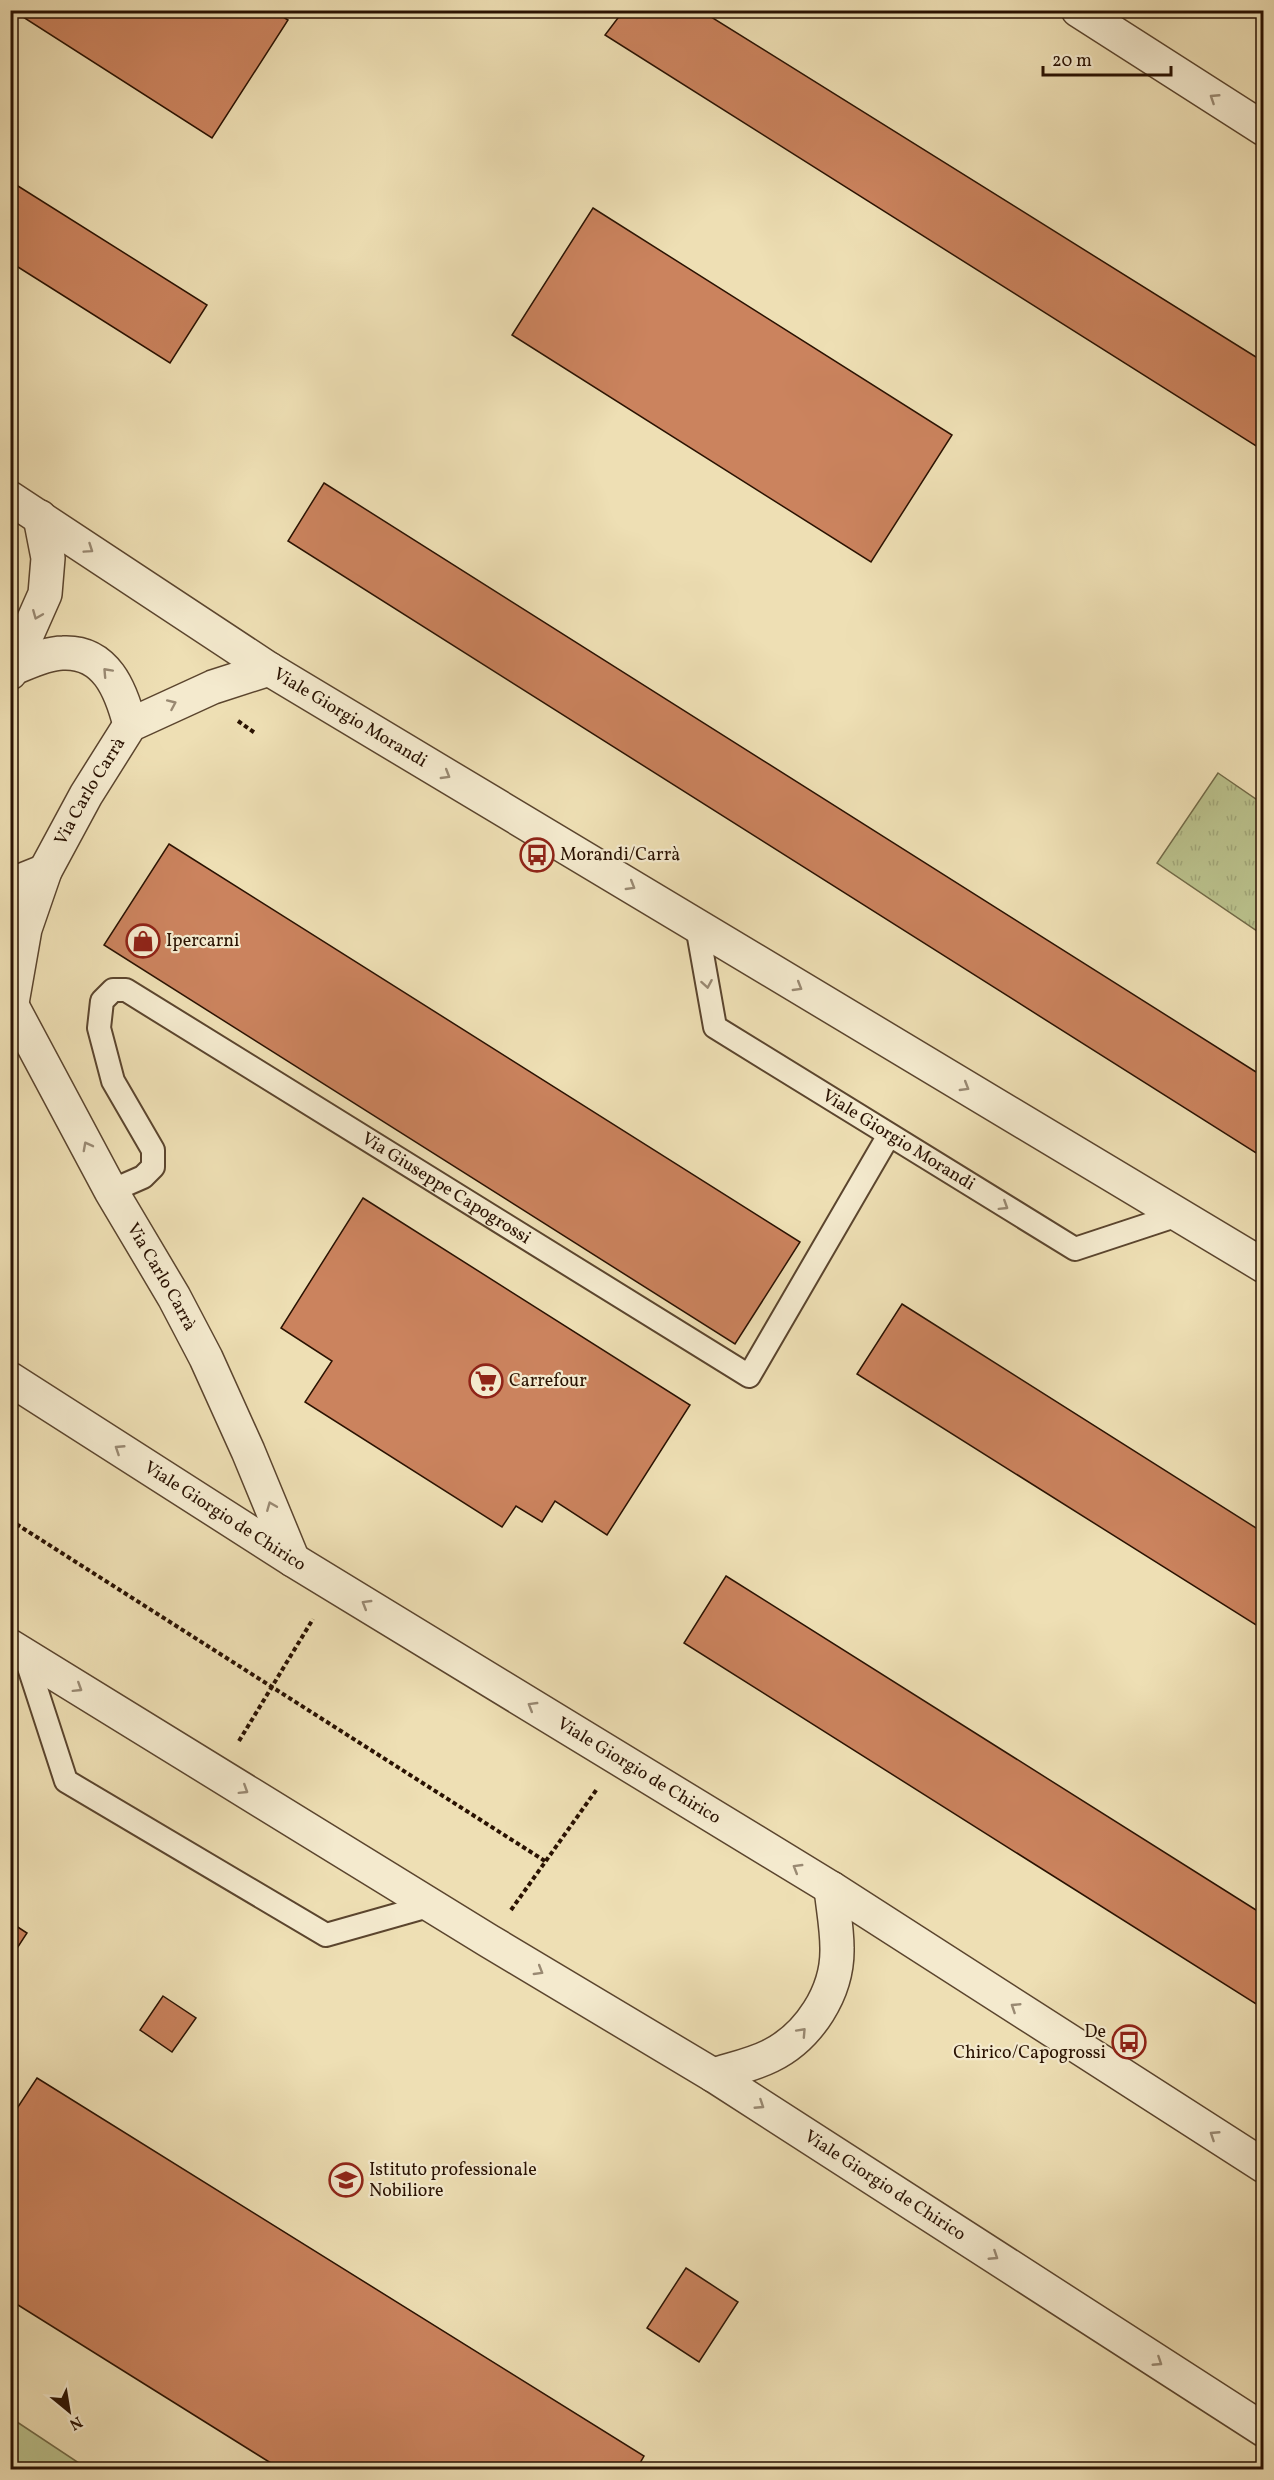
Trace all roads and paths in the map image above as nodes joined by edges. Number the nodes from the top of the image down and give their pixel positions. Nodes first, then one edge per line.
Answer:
1 (1078, 10) edge
2 (1263, 129) edge
3 (10, 498) edge
4 (40, 517) junction
5 (269, 669) junction
6 (12, 670) edge
7 (130, 725) junction
8 (45, 871) junction
9 (10, 885) edge
10 (697, 926) junction
11 (11, 1002) edge
12 (889, 1135) junction
13 (111, 1191) junction
14 (1178, 1215) junction
15 (1263, 1266) edge
16 (10, 1379) edge
17 (10, 1520) edge
18 (292, 1560) junction
19 (334, 1585) junction
20 (18, 1650) edge
21 (272, 1686) junction
22 (618, 1758) junction
23 (218, 1774) junction
24 (545, 1861) junction
25 (831, 1888) junction
26 (432, 1905) junction
27 (489, 1941) junction
28 (713, 2075) junction
29 (1263, 2166) edge
30 (1263, 2430) edge

2 -> 1 street
3 - 4 street, Viale Giorgio Morandi
4 -> 5 street, Viale Giorgio Morandi
4 -> 6 street
7 -> 5 street, Via Carlo Carrà
5 -> 10 street, Viale Giorgio Morandi
7 -> 6 street
7 - 8 street, Via Carlo Carrà
8 - 9 street
8 - 11 street, Via Carlo Carrà
10 -> 12 lane, Viale Giorgio Morandi
10 -> 14 street, Viale Giorgio Morandi
13 -> 11 street, Via Carlo Carrà
12 - 13 lane, Via Giuseppe Capogrossi
12 -> 14 lane, Viale Giorgio Morandi
18 -> 13 street, Via Carlo Carrà
14 - 15 street, Viale Giorgio Morandi
18 -> 16 street, Viale Giorgio de Chirico
17 - 21 path
18 - 19 street, Viale Giorgio de Chirico
19 - 21 path
22 -> 19 street, Viale Giorgio de Chirico
20 -> 23 street, Viale Giorgio de Chirico
20 - 26 lane
21 - 23 path
21 - 24 path
22 - 24 path
25 -> 22 street, Viale Giorgio de Chirico
23 -> 26 street, Viale Giorgio de Chirico
24 - 27 path
28 -> 25 street
29 -> 25 street, Viale Giorgio de Chirico
26 - 27 street, Viale Giorgio de Chirico
27 -> 28 street, Viale Giorgio de Chirico
28 -> 30 street, Viale Giorgio de Chirico

